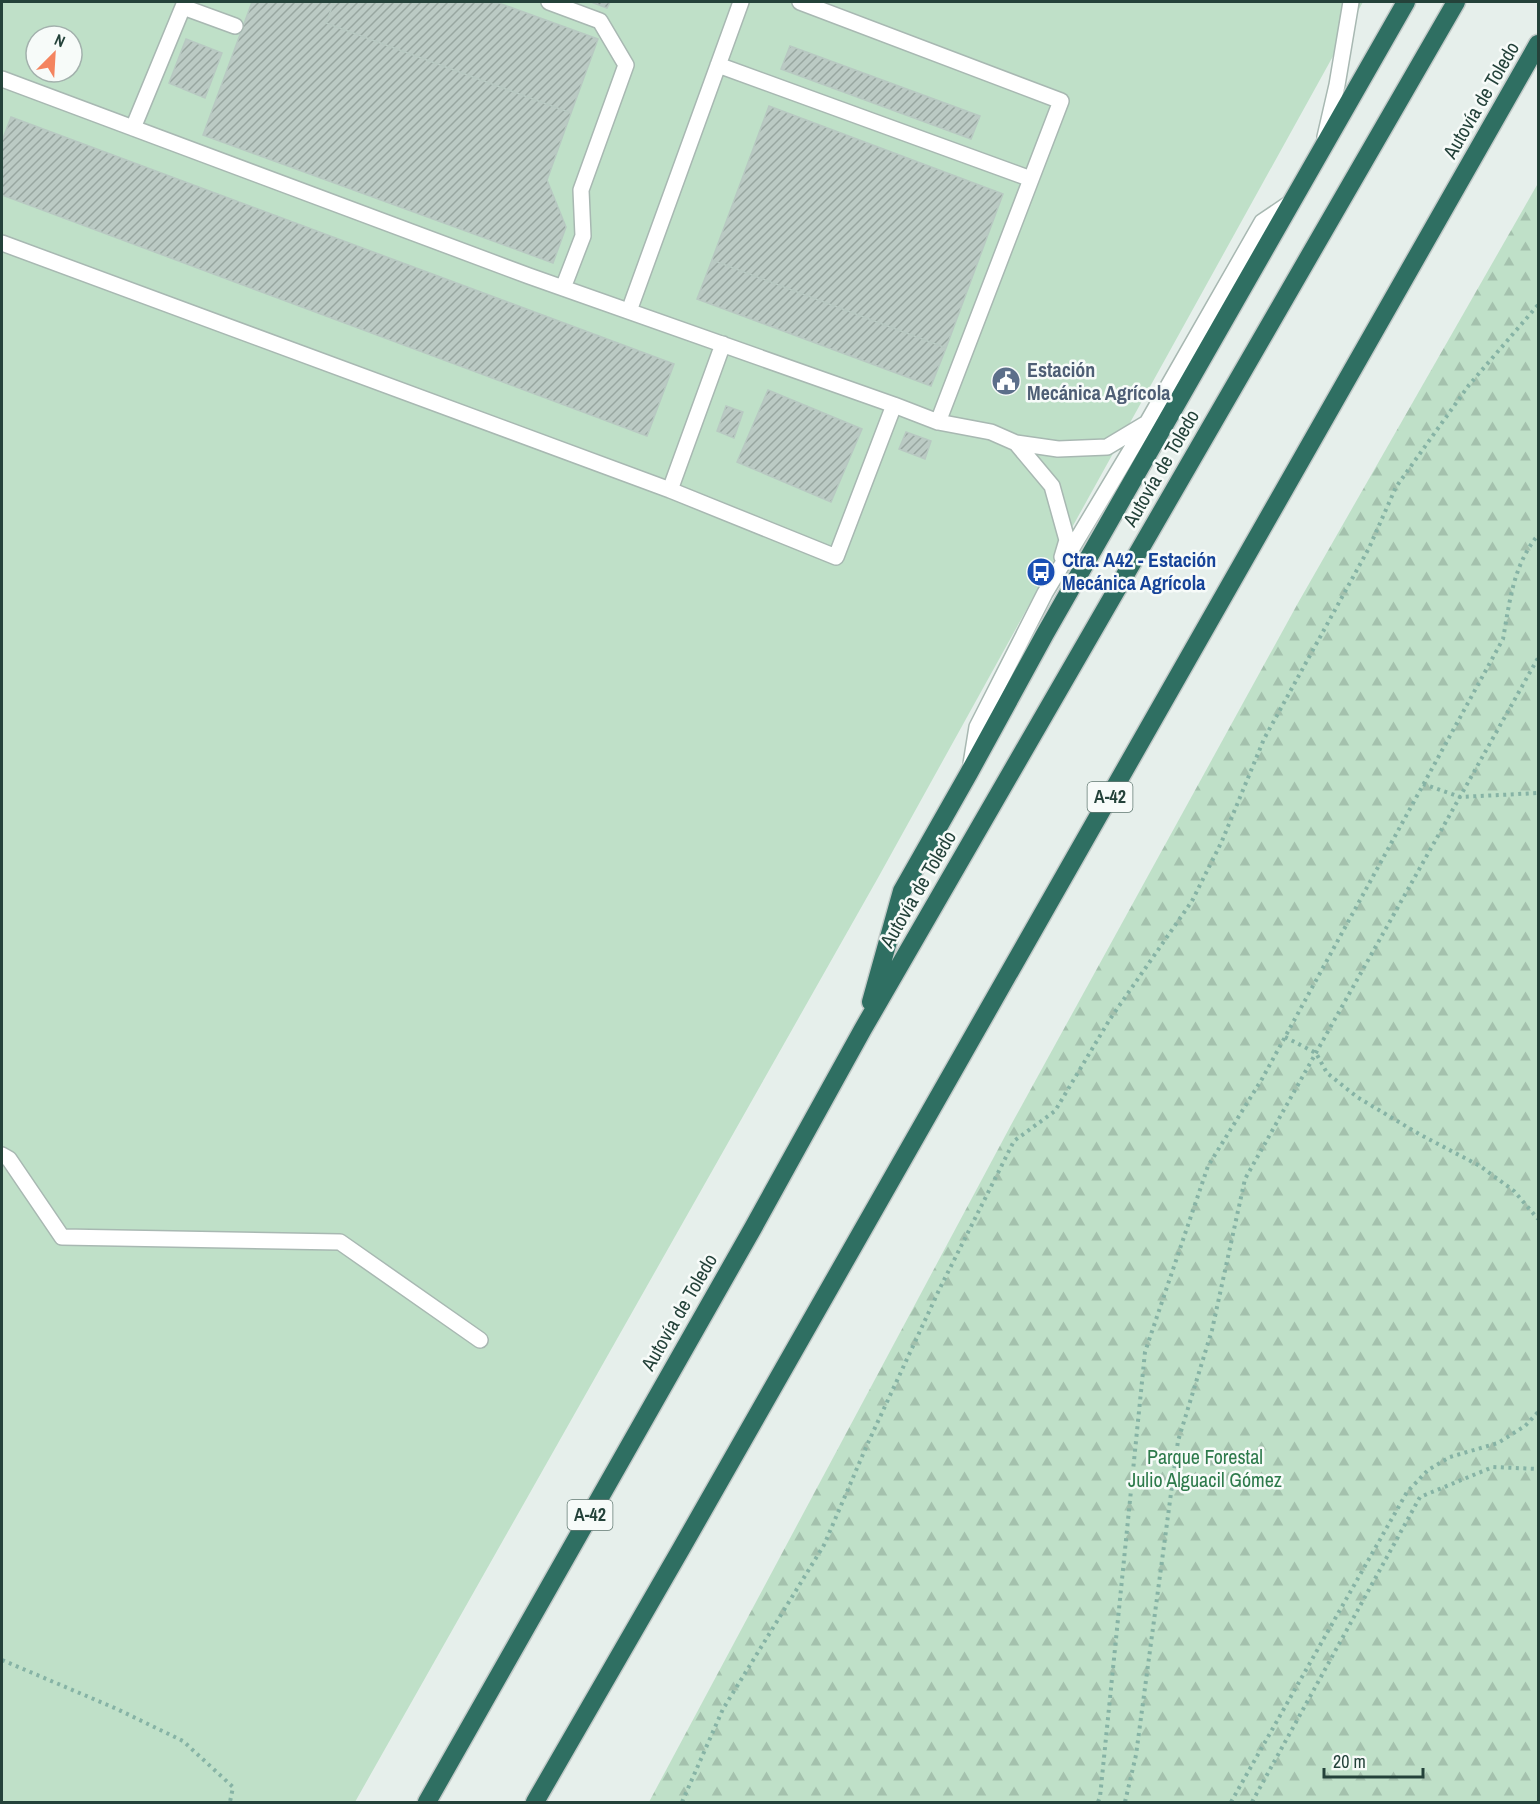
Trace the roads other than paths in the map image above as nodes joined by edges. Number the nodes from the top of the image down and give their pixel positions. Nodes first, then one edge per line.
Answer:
1 (549, 2) edge
2 (741, 2) edge
3 (800, 2) edge
4 (1351, 2) edge
5 (1407, 2) edge
6 (1456, 2) edge
7 (184, 4) edge
8 (234, 26) dead end
9 (1539, 44) edge
10 (718, 65) junction
11 (2, 79) edge
12 (133, 128) junction
13 (1324, 145) junction
14 (1032, 179) junction
15 (1290, 203) junction
16 (2, 243) edge
17 (563, 288) junction
18 (629, 311) junction
19 (723, 344) junction
20 (894, 405) junction
21 (938, 422) junction
22 (1147, 423) junction
23 (1016, 443) junction
24 (670, 490) junction
25 (1058, 572) junction
26 (969, 773) junction
27 (863, 1029) junction
28 (2, 1155) edge
29 (480, 1340) dead end
30 (427, 1803) edge
31 (535, 1803) edge

1 - 17 lane
2 - 10 lane
3 - 14 lane
4 - 13 lane
5 - 13 highway
6 - 27 highway, Autovía de Toledo / A-42
7 - 8 lane
7 - 12 lane
9 - 31 highway, Autovía de Toledo / A-42
10 - 14 lane
10 - 18 lane
11 - 12 lane
12 - 17 lane
13 - 15 highway
14 - 21 lane
15 - 22 lane
15 - 26 highway
16 - 24 lane
17 - 18 lane
18 - 19 lane
19 - 20 lane
19 - 24 lane
20 - 21 lane
20 - 24 lane
21 - 23 lane
22 - 23 lane
22 - 25 lane
23 - 25 lane
25 - 26 lane
26 - 27 highway
27 - 30 highway, Autovía de Toledo / A-42
28 - 29 lane

